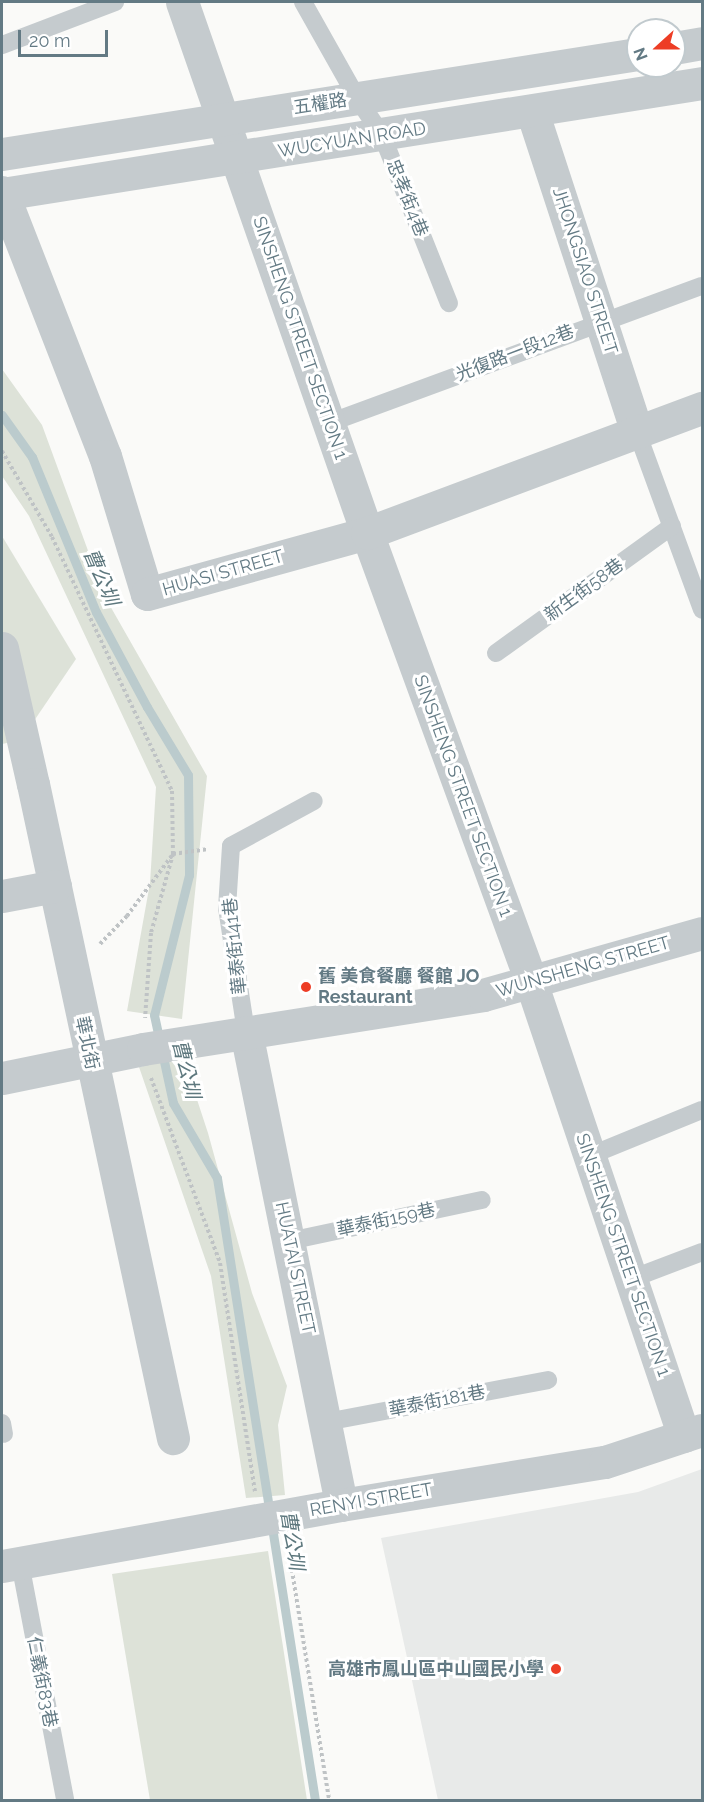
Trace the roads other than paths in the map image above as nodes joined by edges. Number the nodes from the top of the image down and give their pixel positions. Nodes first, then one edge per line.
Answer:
1 (115, 2) edge
2 (182, 2) edge
3 (303, 2) edge
4 (702, 43) edge
5 (2, 45) edge
6 (686, 46) edge
7 (626, 56) edge
8 (702, 83) edge
9 (357, 98) junction
10 (532, 111) junction
11 (224, 120) junction
12 (382, 135) junction
13 (2, 154) edge
14 (237, 158) junction
15 (2, 193) edge
16 (702, 286) edge
17 (449, 303) dead end
18 (601, 321) junction
19 (702, 408) edge
20 (329, 423) junction
21 (638, 432) junction
22 (672, 526) junction
23 (367, 532) junction
24 (702, 610) edge
25 (2, 648) edge
26 (496, 653) dead end
27 (314, 801) dead end
28 (55, 886) junction
29 (2, 896) edge
30 (702, 933) edge
31 (531, 982) junction
32 (246, 1032) junction
33 (91, 1062) junction
34 (2, 1078) edge
35 (702, 1110) edge
36 (589, 1156) junction
37 (482, 1200) dead end
38 (289, 1241) junction
39 (702, 1252) edge
40 (631, 1279) junction
41 (548, 1380) dead end
42 (326, 1422) junction
43 (693, 1433) edge
44 (173, 1438) dead end
45 (341, 1505) junction
46 (11, 1564) edge
47 (65, 1800) edge

1 - 5 lane
2 - 11 street, SINSHENG STREET SECTION 1
3 - 9 lane, 忠孝街4巷
4 - 6 street
7 - 9 street, 五權路
8 - 10 street, WUCYUAN ROAD
9 - 11 street, 五權路
9 - 12 lane, 忠孝街4巷
10 - 12 street, WUCYUAN ROAD
10 - 18 street, JHONGSIAO STREET
11 - 13 street, 五權路
11 - 14 street, SINSHENG STREET SECTION 1
12 - 14 street, WUCYUAN ROAD
12 - 17 lane, 忠孝街4巷
14 - 15 street, WUCYUAN ROAD
14 - 20 street, SINSHENG STREET SECTION 1
15 - 23 street, HUASI STREET
16 - 18 lane, 光復路一段12巷
18 - 20 lane, 光復路一段12巷
18 - 21 street, JHONGSIAO STREET
19 - 21 street, HUASI STREET
20 - 23 street, SINSHENG STREET SECTION 1
21 - 22 lane
21 - 23 street, HUASI STREET
22 - 24 lane
22 - 26 lane, 新生街58巷
23 - 31 street, SINSHENG STREET SECTION 1
25 - 28 street, 華北街
27 - 32 lane, 華泰街141巷
28 - 29 street
28 - 33 street, 華北街
30 - 31 street, WUNSHENG STREET
31 - 32 street, WUNSHENG STREET
31 - 36 street, SINSHENG STREET SECTION 1
32 - 33 street, WUNSHENG STREET
32 - 38 street, HUATAI STREET
33 - 34 street, WUNSHENG STREET
33 - 44 street, 華北街
35 - 36 lane
36 - 40 street, SINSHENG STREET SECTION 1
37 - 38 lane, 華泰街159巷
38 - 42 street, HUATAI STREET
39 - 40 lane
40 - 43 street, SINSHENG STREET SECTION 1
41 - 42 lane, 華泰街181巷
42 - 45 street, HUATAI STREET
43 - 45 street, RENYI STREET
45 - 46 street, RENYI STREET
46 - 47 lane, 仁義街83巷

